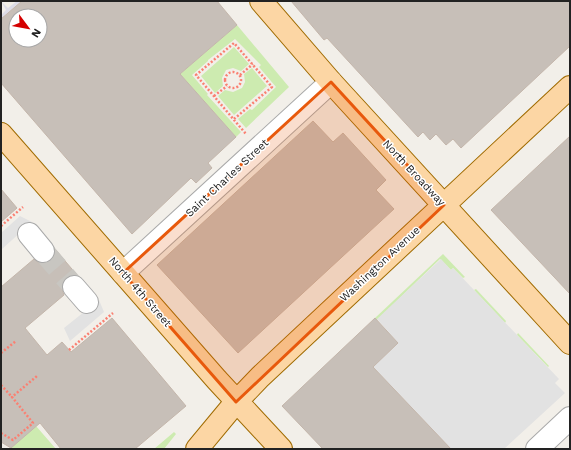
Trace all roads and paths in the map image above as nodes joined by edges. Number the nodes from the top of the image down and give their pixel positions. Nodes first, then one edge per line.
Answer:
1 (261, 1) edge
2 (253, 64) junction
3 (240, 75) junction
4 (330, 82) junction
5 (227, 86) junction
6 (570, 87) edge
7 (214, 96) junction
8 (234, 119) junction
9 (242, 129) dead end
10 (1, 134) edge
11 (444, 205) junction
12 (23, 207) dead end
13 (1, 226) edge
14 (29, 234) dead end
15 (43, 251) tunnel mouth
16 (123, 273) junction
17 (113, 313) dead end
18 (16, 341) dead end
19 (570, 343) edge
20 (70, 350) dead end
21 (1, 353) edge
22 (37, 376) dead end
23 (1, 385) edge
24 (12, 398) junction
25 (236, 402) junction
26 (570, 418) edge
27 (1, 433) edge
28 (197, 449) edge
29 (280, 449) edge
30 (537, 449) edge

1 - 4 main road, North Broadway
2 - 3 path
2 - 7 path
2 - 8 path
3 - 5 path
3 - 5 path
4 - 11 main road, North Broadway
4 - 16 street, Saint Charles Street
5 - 7 path
6 - 11 main road, Washington Avenue
7 - 8 path
8 - 9 path
10 - 16 main road, North 4th Street
11 - 19 main road, North Broadway
11 - 25 main road, Washington Avenue
12 - 13 path
14 - 15 street
16 - 25 main road, North 4th Street
17 - 20 path
18 - 21 path
22 - 24 path
23 - 24 path
24 - 27 path
25 - 28 main road, Washington Avenue
25 - 29 main road, North 4th Street
26 - 30 street

